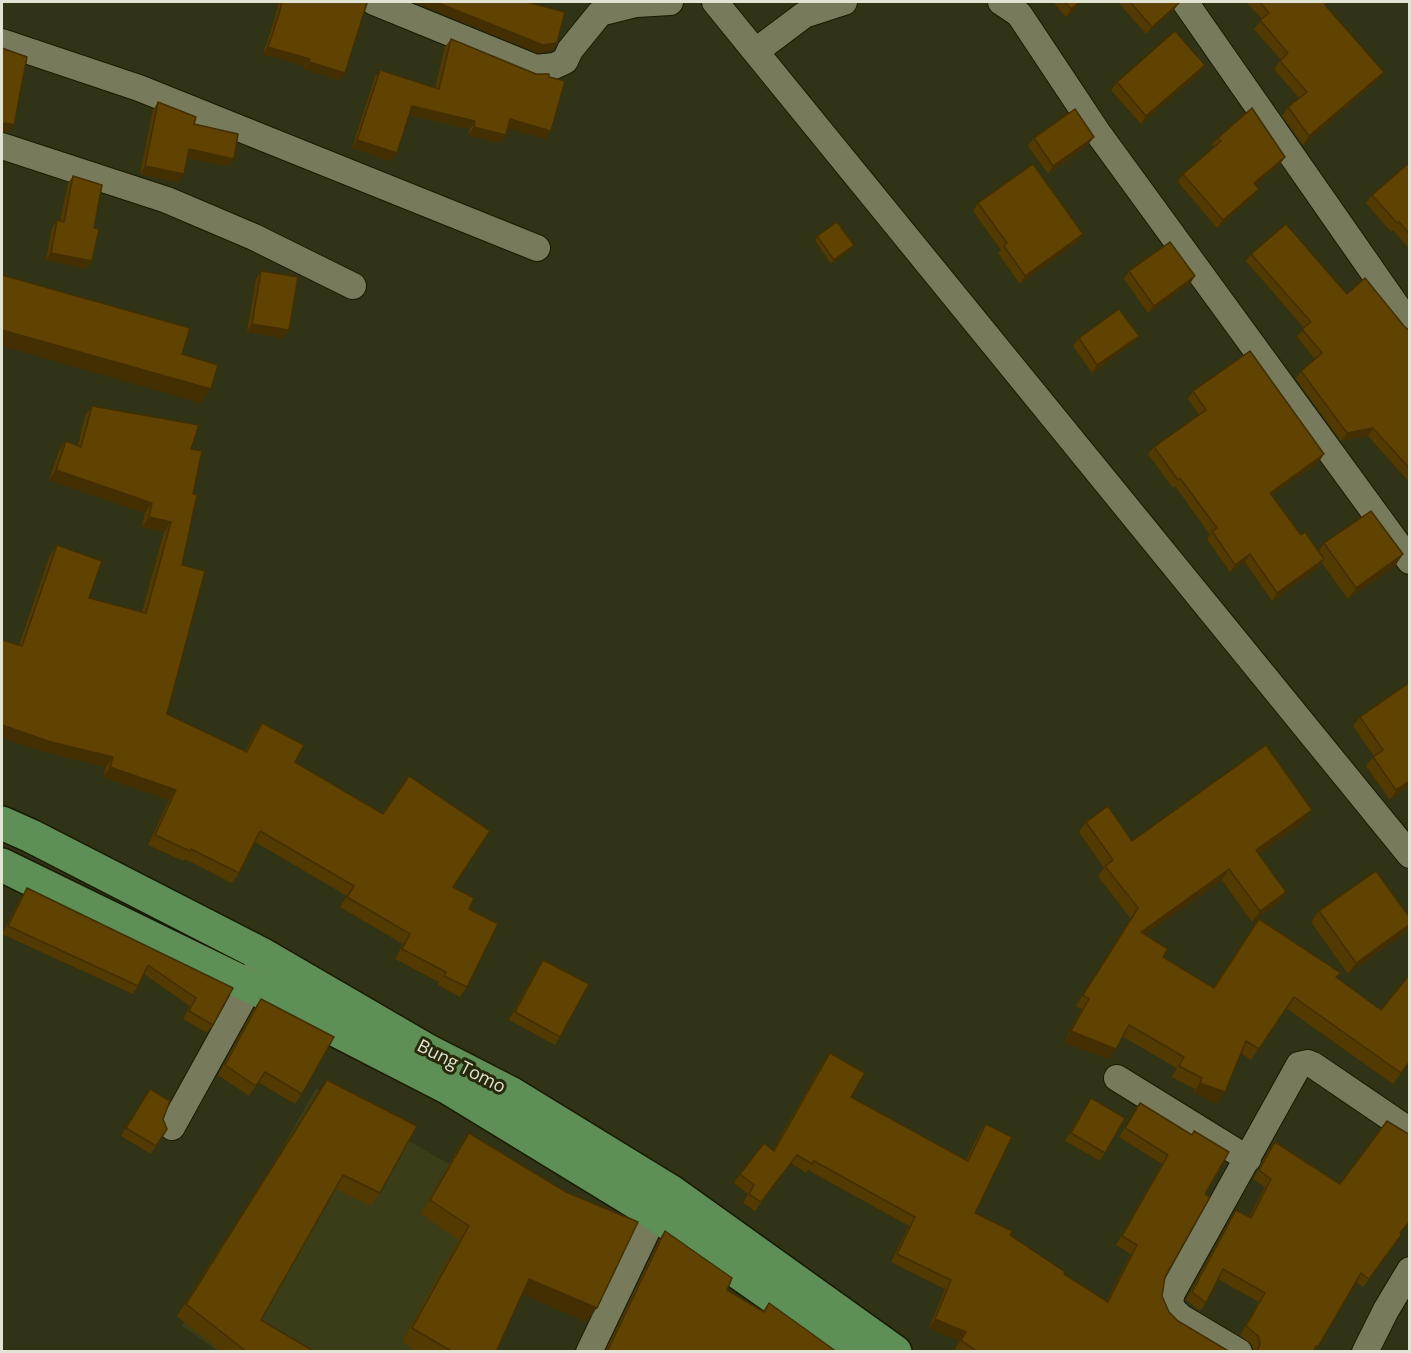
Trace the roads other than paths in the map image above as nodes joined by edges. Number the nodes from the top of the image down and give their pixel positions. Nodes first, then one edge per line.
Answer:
1 (374, 2) edge
2 (670, 2) edge
3 (715, 2) edge
4 (844, 2) edge
5 (1185, 2) edge
6 (1018, 6) edge
7 (2, 42) edge
8 (756, 51) junction
9 (2, 146) edge
10 (537, 248) dead end
11 (353, 286) dead end
12 (1410, 325) edge
13 (1410, 561) edge
14 (2, 823) edge
15 (1410, 855) edge
16 (2, 865) edge
17 (263, 955) junction
18 (250, 986) junction
19 (1117, 1078) dead end
20 (506, 1106) junction
21 (172, 1127) dead end
22 (1410, 1131) edge
23 (1248, 1158) junction
24 (655, 1214) junction
25 (1410, 1270) edge
26 (589, 1352) edge
27 (852, 1352) edge
28 (896, 1352) edge
29 (1239, 1352) edge
30 (1365, 1352) edge

1 - 2 street
3 - 8 street
4 - 8 street
5 - 12 street
6 - 13 street
7 - 10 street
8 - 15 street
9 - 11 street
14 - 17 main road, Bung Tomo
16 - 18 main road, Bung Tomo
17 - 18 street
17 - 20 main road, Bung Tomo
18 - 20 main road, Bung Tomo
18 - 21 street
19 - 23 street
20 - 24 main road, Bung Tomo
20 - 28 main road, Bung Tomo
22 - 23 street
23 - 29 street
24 - 26 street
24 - 27 main road, Bung Tomo
25 - 30 street

